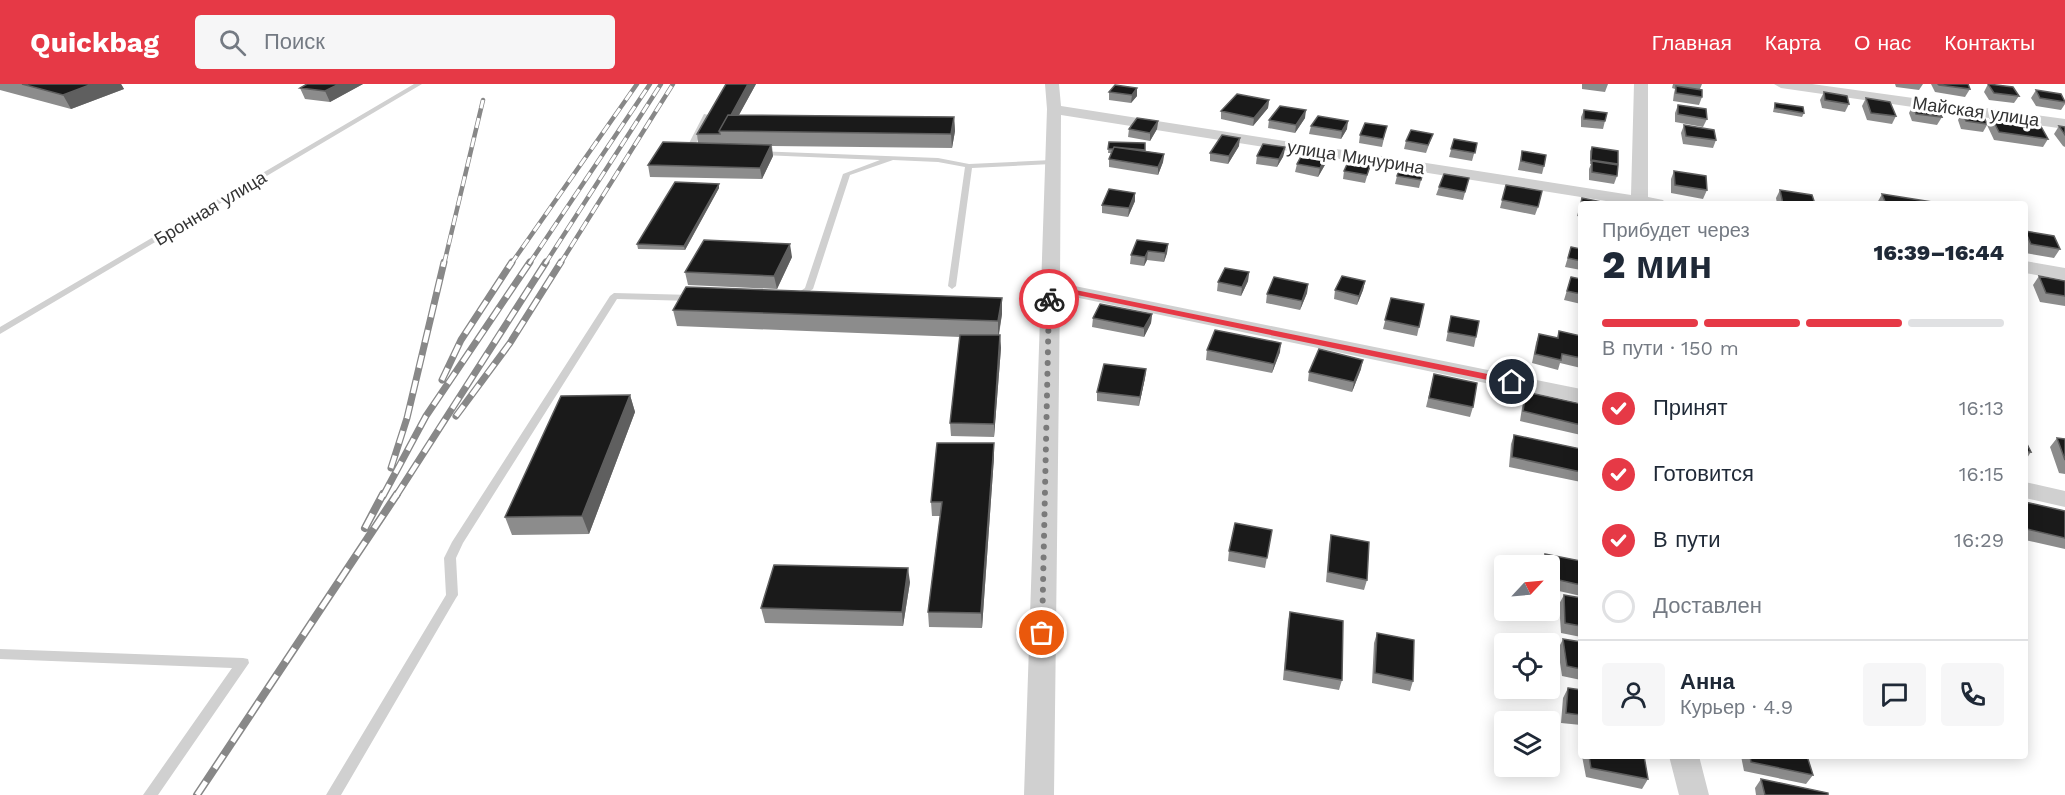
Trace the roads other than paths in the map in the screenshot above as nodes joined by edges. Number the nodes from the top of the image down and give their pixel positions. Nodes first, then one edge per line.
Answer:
1 (419, 84) edge
2 (1052, 84) edge
3 (1641, 84) edge
4 (1781, 84) edge
5 (1054, 109) junction
6 (706, 115) edge
7 (2065, 124) edge
8 (706, 150) edge
9 (750, 153) edge
10 (893, 158) junction
11 (1052, 162) junction
12 (969, 166) junction
13 (1633, 201) edge
14 (1639, 201) edge
15 (2028, 267) edge
16 (2065, 273) edge
17 (952, 286) dead end
18 (1049, 286) junction
19 (705, 299) edge
20 (785, 301) edge
21 (0, 331) edge
22 (1578, 395) edge
23 (2028, 491) edge
24 (2065, 499) edge
25 (0, 654) edge
26 (1685, 759) edge
27 (150, 795) edge
28 (333, 795) edge
29 (1039, 795) edge
30 (1694, 795) edge

1 - 21 lane, Бронная улица
2 - 5 street
3 - 14 street
4 - 7 street, Майская улица
5 - 11 street
5 - 13 street, улица Мичурина
6 - 8 lane
9 - 10 lane
10 - 12 lane
10 - 20 lane
11 - 12 lane
11 - 18 street
12 - 17 lane
15 - 16 street
18 - 22 street
18 - 29 street
19 - 28 lane
23 - 24 street
25 - 27 lane
26 - 30 street

